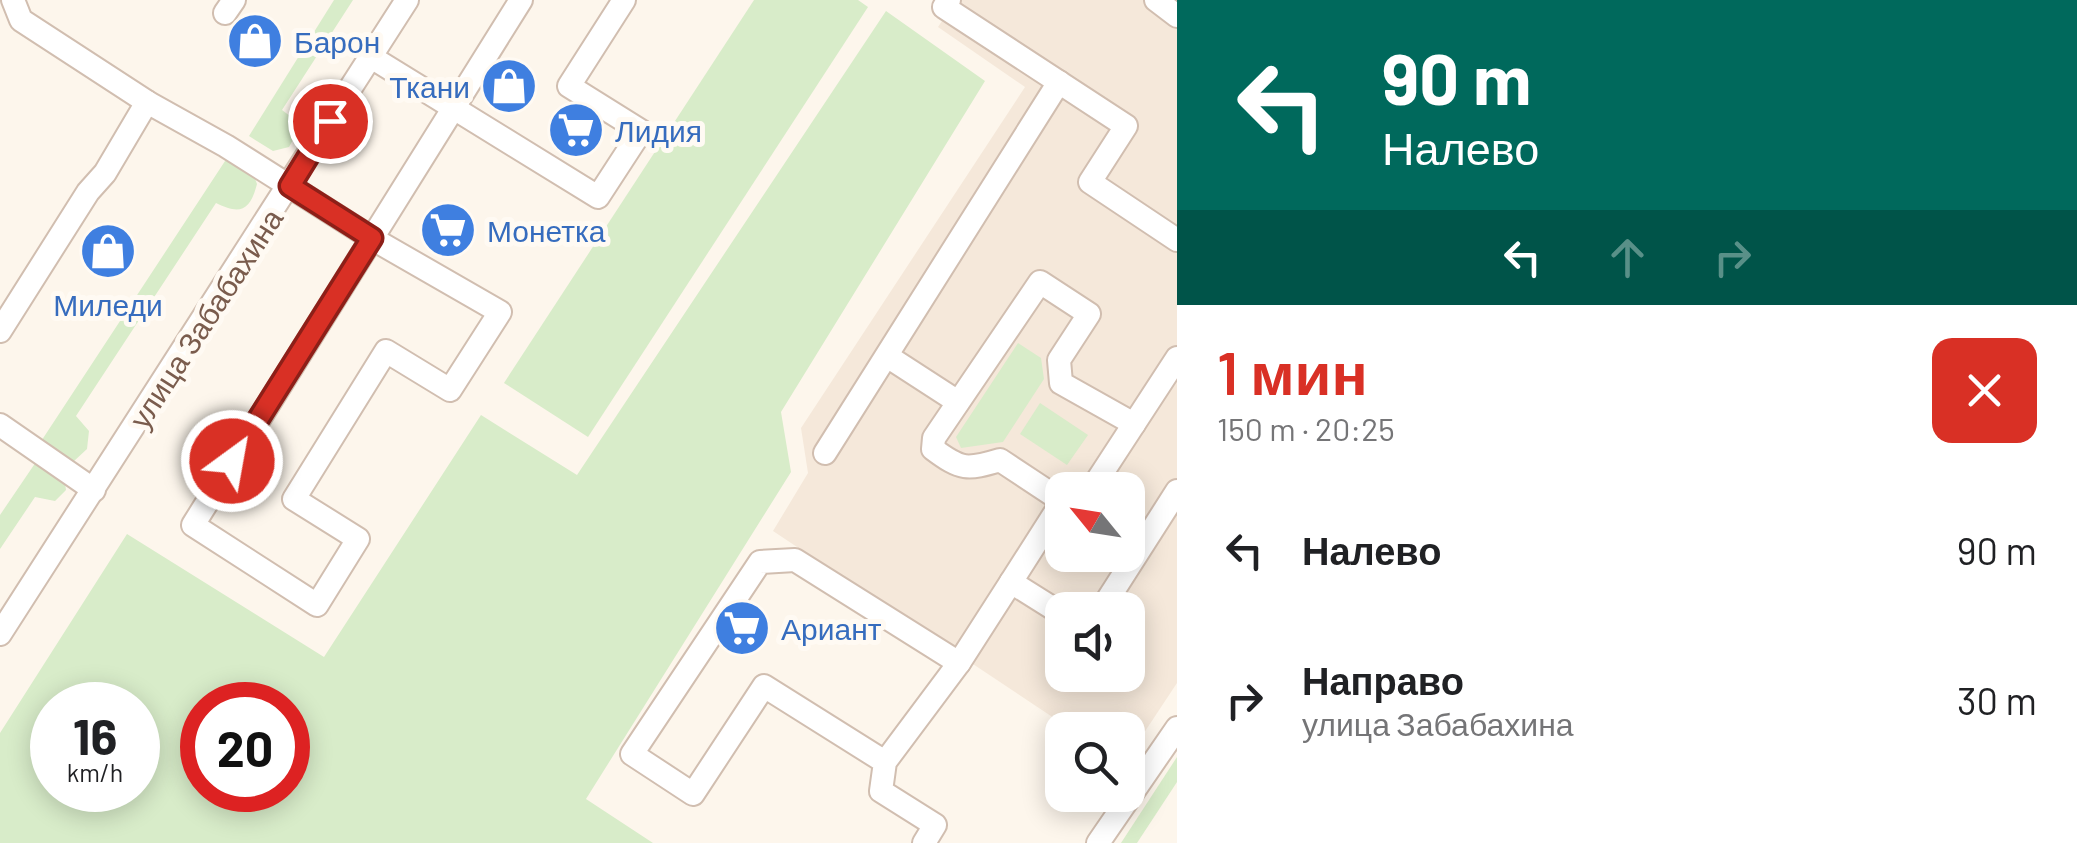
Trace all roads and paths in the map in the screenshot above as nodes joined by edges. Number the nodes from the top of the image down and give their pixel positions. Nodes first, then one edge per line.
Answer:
1 (13, 0) edge
2 (407, 0) edge
3 (521, 0) edge
4 (624, 0) edge
5 (949, 0) edge
6 (1156, 0) edge
7 (1177, 16) edge
8 (371, 57) junction
9 (1059, 82) junction
10 (147, 102) junction
11 (454, 107) junction
12 (290, 186) junction
13 (372, 238) junction
14 (1177, 240) edge
15 (0, 331) edge
16 (886, 356) junction
17 (1177, 358) edge
18 (1168, 391) edge
19 (958, 402) junction
20 (1134, 424) junction
21 (0, 425) edge
22 (825, 453) dead end
23 (1103, 472) edge
24 (94, 490) junction
25 (1045, 490) edge
26 (1177, 491) edge
27 (1045, 528) edge
28 (1011, 582) junction
29 (1112, 592) edge
30 (1045, 603) edge
31 (0, 634) edge
32 (960, 663) junction
33 (1177, 728) edge
34 (885, 762) junction
35 (924, 843) edge
36 (1098, 843) edge

1 - 10 street
2 - 8 street, улица Забабахина
3 - 11 street
4 - 11 street
5 - 9 street
6 - 7 street
8 - 11 street
8 - 12 street, улица Забабахина
9 - 14 street
9 - 16 street
10 - 12 street
10 - 15 street
11 - 13 street
12 - 13 street
12 - 24 street, улица Забабахина
13 - 13 street
16 - 19 street
16 - 22 street
17 - 18 street
18 - 20 street
19 - 20 street
19 - 25 street
20 - 23 street
21 - 24 street
24 - 31 street, улица Забабахина
26 - 29 street
27 - 28 street
28 - 30 street
28 - 32 street
32 - 34 street
32 - 34 street
33 - 36 street
34 - 35 street

